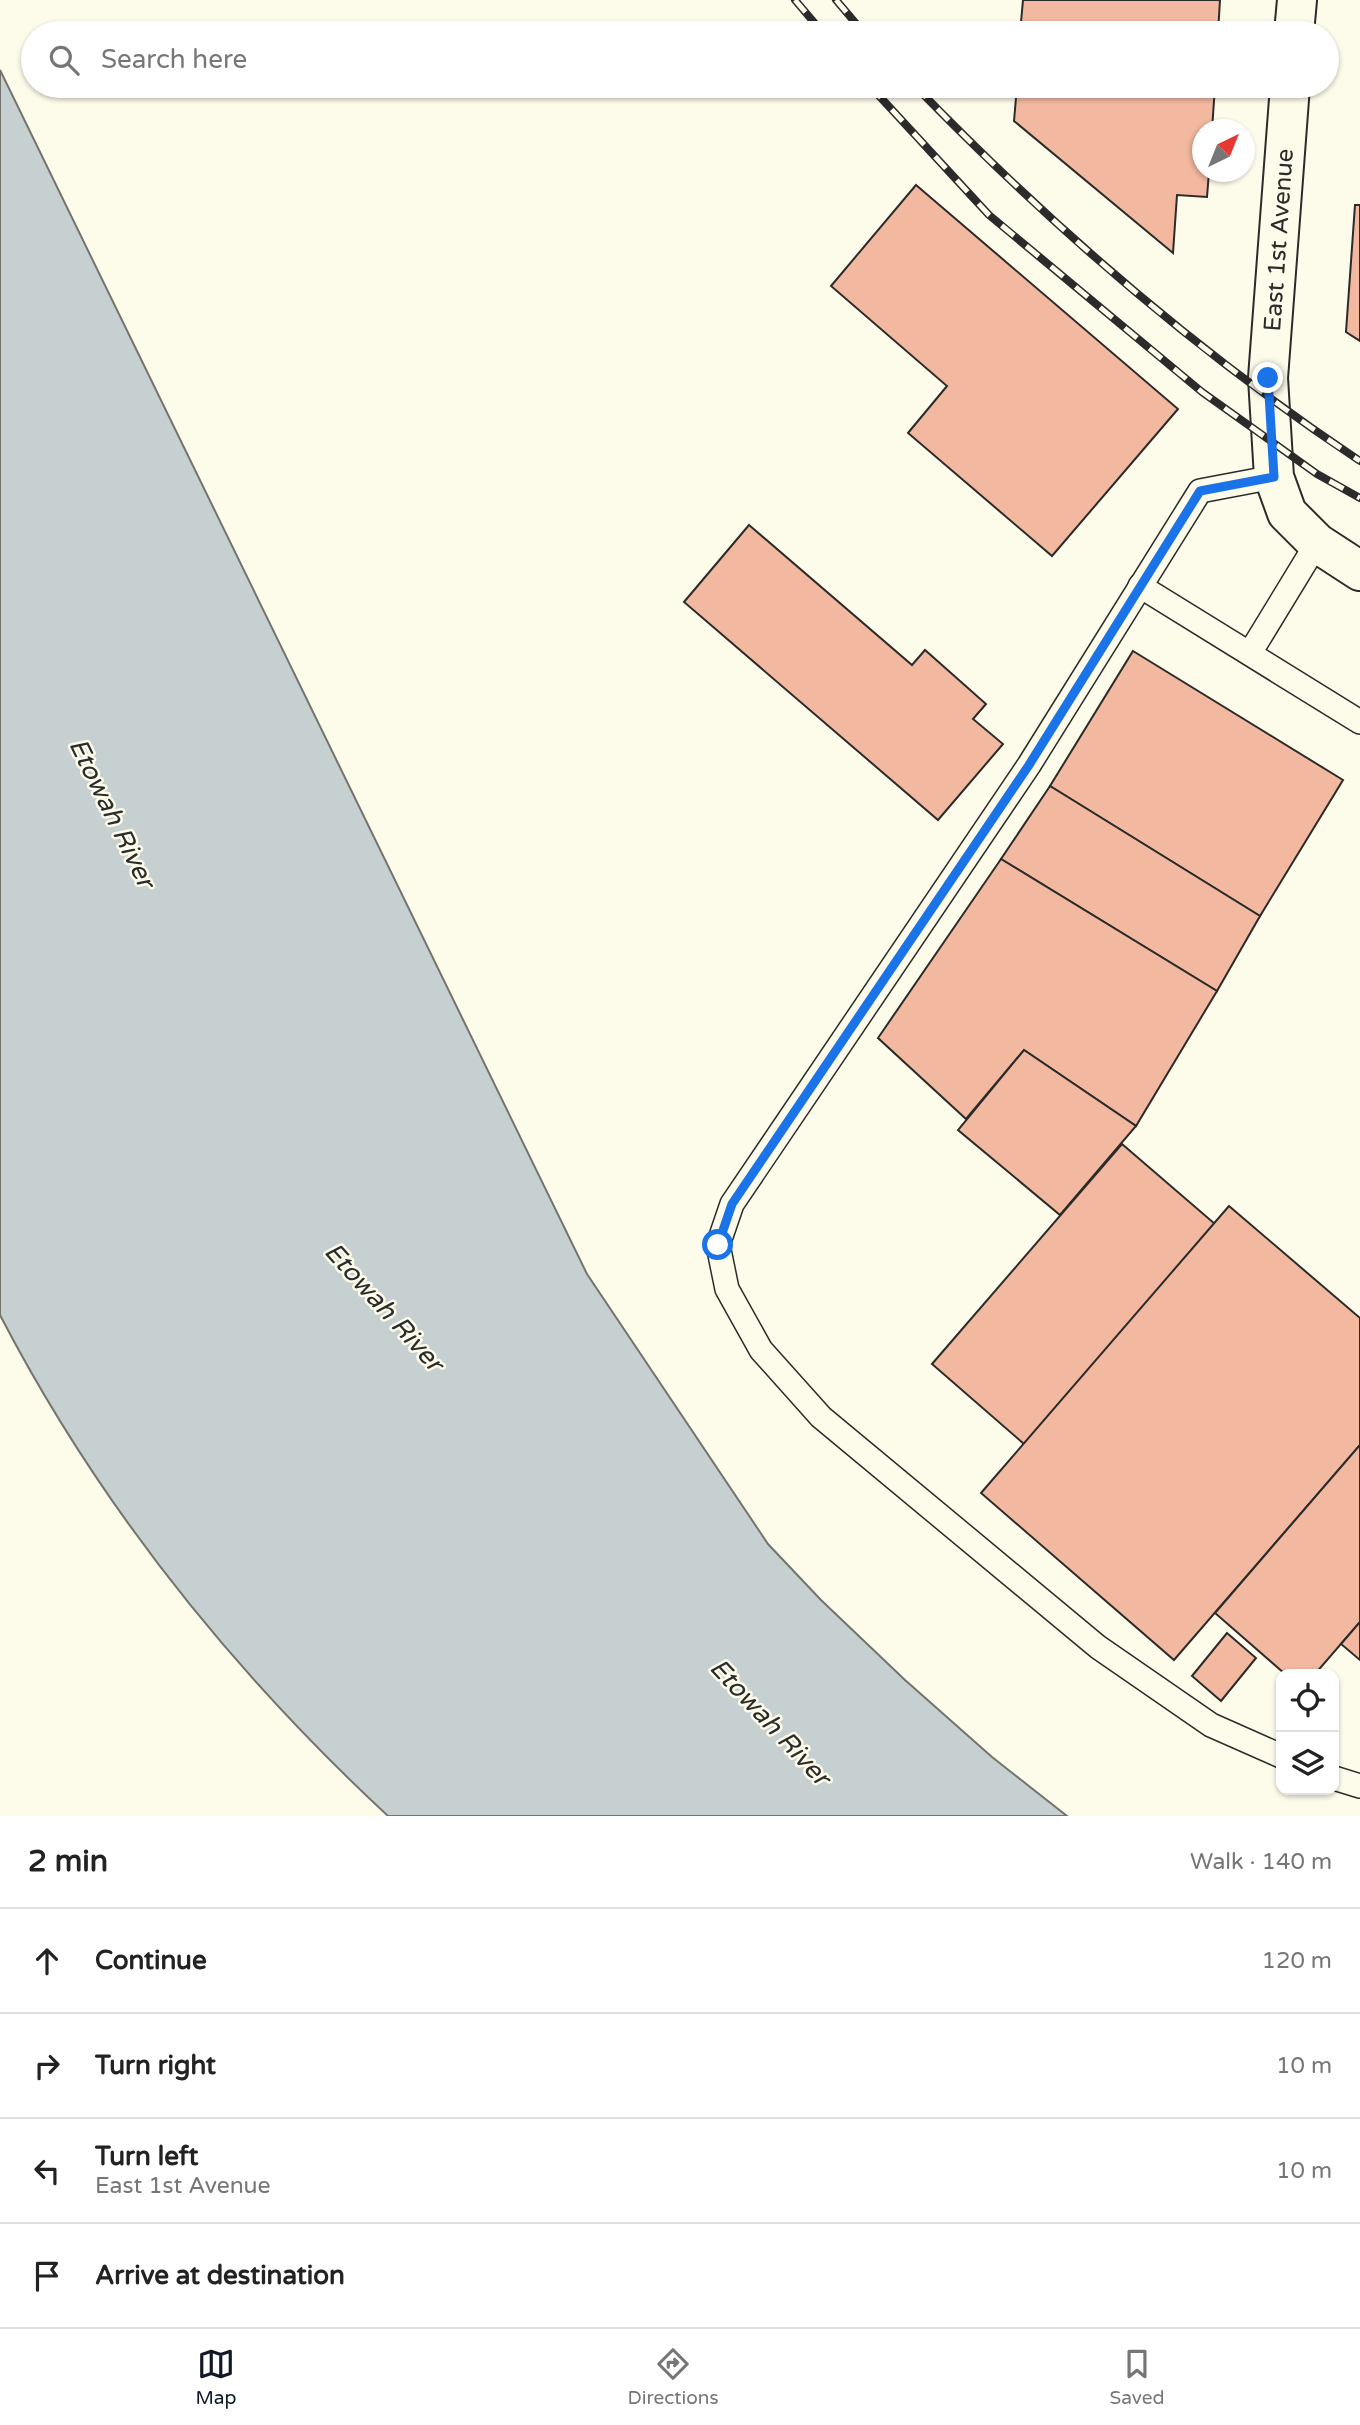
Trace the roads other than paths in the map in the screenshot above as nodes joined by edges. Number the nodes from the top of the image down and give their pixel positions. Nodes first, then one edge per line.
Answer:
1 (1297, 0) edge
2 (1295, 21) edge
3 (1289, 98) edge
4 (1274, 477) junction
5 (1317, 543) junction
6 (1360, 570) edge
7 (1140, 586) junction
8 (1250, 653) junction
9 (1360, 722) edge
10 (1276, 1754) edge
11 (1339, 1780) edge
12 (1360, 1786) edge

1 - 2 street
3 - 4 street, East 1st Avenue
4 - 5 street, East 1st Avenue
4 - 7 lane
5 - 6 street, East 1st Avenue
5 - 8 lane
7 - 8 lane
7 - 10 lane
8 - 9 lane
11 - 12 lane

